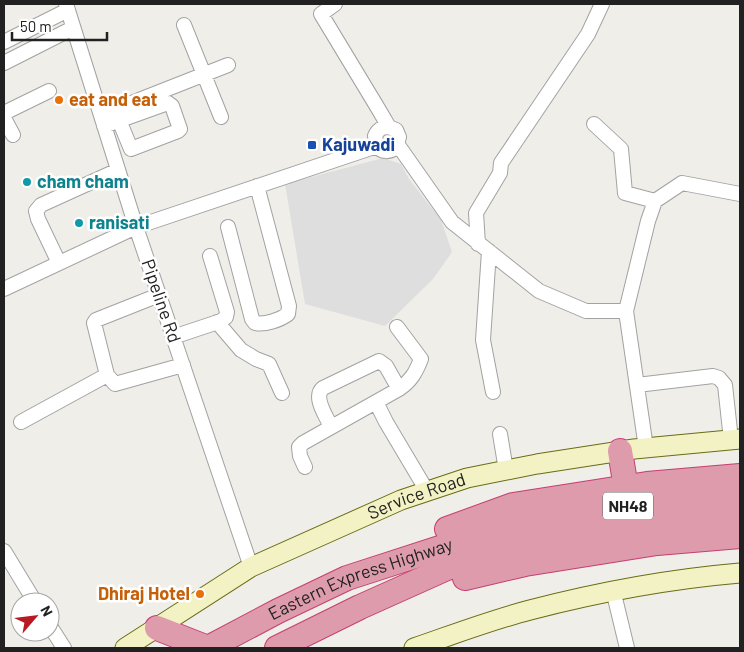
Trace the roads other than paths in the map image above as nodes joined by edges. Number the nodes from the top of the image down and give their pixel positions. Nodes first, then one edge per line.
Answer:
1 (335, 4) edge
2 (602, 4) edge
3 (67, 7) edge
4 (318, 9) edge
5 (184, 25) dead end
6 (73, 28) junction
7 (4, 42) edge
8 (4, 63) edge
9 (228, 65) dead end
10 (204, 75) junction
11 (49, 91) dead end
12 (4, 113) edge
13 (221, 117) dead end
14 (4, 118) edge
15 (102, 120) junction
16 (119, 120) dead end
17 (594, 124) dead end
18 (389, 127) junction
19 (13, 135) dead end
20 (398, 144) junction
21 (377, 146) junction
22 (118, 170) junction
23 (257, 186) junction
24 (740, 194) edge
25 (656, 201) junction
26 (136, 227) junction
27 (228, 227) dead end
28 (483, 247) junction
29 (210, 256) dead end
30 (59, 263) junction
31 (4, 289) edge
32 (159, 295) junction
33 (626, 312) junction
34 (217, 322) junction
35 (397, 327) dead end
36 (173, 337) junction
37 (183, 364) junction
38 (107, 375) junction
39 (637, 385) junction
40 (399, 388) junction
41 (493, 392) dead end
42 (282, 393) dead end
43 (376, 402) junction
44 (21, 422) dead end
45 (332, 427) junction
46 (500, 434) dead end
47 (736, 439) edge
48 (646, 448) junction
49 (620, 451) junction
50 (305, 467) dead end
51 (506, 470) junction
52 (740, 476) edge
53 (626, 488) junction
54 (428, 491) junction
55 (740, 495) edge
56 (740, 518) edge
57 (519, 534) junction
58 (740, 536) edge
59 (4, 551) edge
60 (251, 567) junction
61 (740, 573) edge
62 (347, 578) junction
63 (613, 590) junction
64 (29, 592) edge
65 (360, 607) junction
66 (156, 628) junction
67 (281, 647) edge
68 (125, 648) edge
69 (208, 648) edge
70 (414, 648) edge
71 (627, 648) edge

1 - 4 street
2 - 28 street
3 - 6 street, Pipeline Rd
3 - 7 street
4 - 18 street
5 - 10 street
6 - 8 street
6 - 15 street, Pipeline Rd
9 - 10 street
10 - 13 street
10 - 15 street
11 - 12 street
14 - 19 street
15 - 16 street
15 - 22 street, Pipeline Rd
17 - 25 street
18 - 20 street
18 - 21 street
20 - 21 street
20 - 28 street
21 - 23 street
22 - 26 street, Pipeline Rd
22 - 30 street
23 - 26 street
23 - 27 street
24 - 25 street
25 - 33 street
26 - 30 street
26 - 32 street, Pipeline Rd
28 - 33 street
28 - 41 street
29 - 34 street
30 - 31 street
32 - 36 street, Pipeline Rd
32 - 38 street
33 - 39 street
34 - 36 street
34 - 42 street
35 - 40 street
36 - 37 street, Pipeline Rd
37 - 38 street
37 - 60 street, Pipeline Rd
38 - 44 street
39 - 47 street
39 - 48 street
40 - 43 street
40 - 45 street
43 - 45 street
43 - 54 street
45 - 50 street
46 - 51 street
47 - 48 street, Service Road
48 - 49 street, Service Road
49 - 51 street, Service Road
49 - 53 highway
51 - 54 street, Service Road
52 - 53 highway
53 - 62 highway
54 - 60 street, Service Road
55 - 57 highway, NH48
56 - 57 highway, NH48
57 - 62 highway, Eastern Express Highway / NH48
57 - 65 highway, Eastern Express Highway / NH48
58 - 65 highway
59 - 64 street
60 - 66 street, Service Road
61 - 63 street
62 - 69 highway, Eastern Express Highway / NH48
63 - 70 street
63 - 71 street
65 - 67 highway, Eastern Express Highway / NH48
66 - 68 street, Service Road
66 - 69 highway

